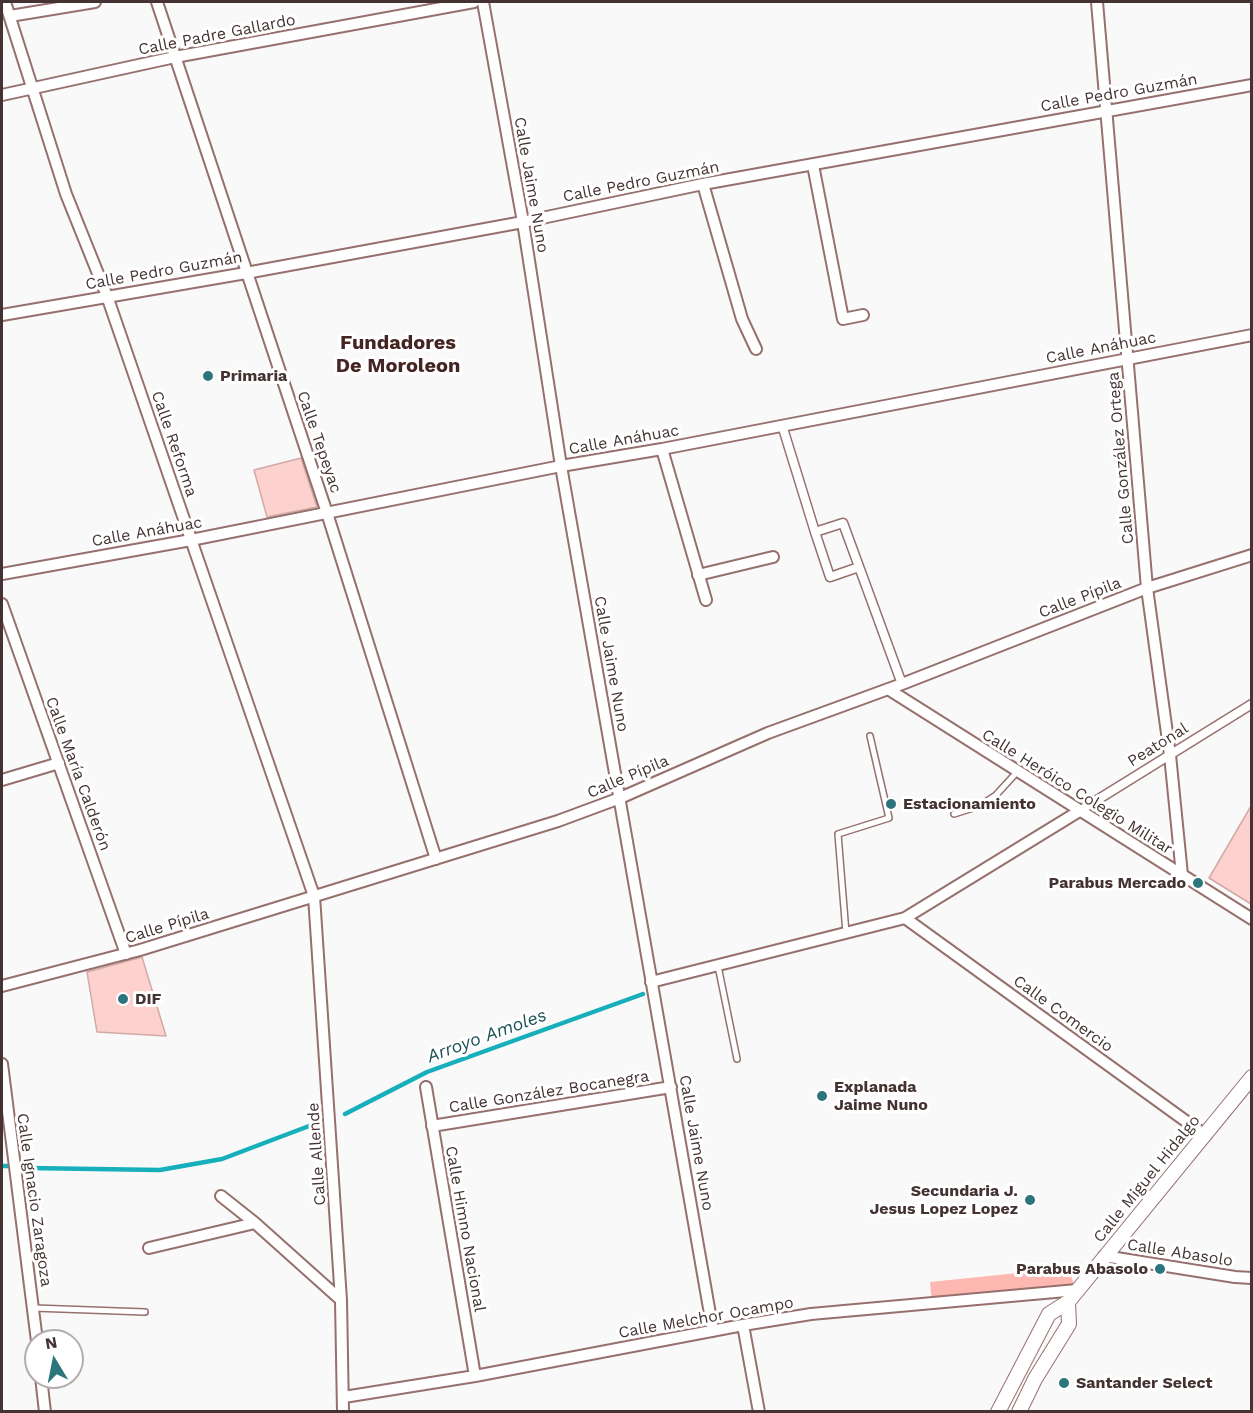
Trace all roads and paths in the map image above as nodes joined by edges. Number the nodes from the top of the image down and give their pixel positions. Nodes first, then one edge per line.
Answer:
1 (5, 2) edge
2 (95, 2) edge
3 (157, 2) edge
4 (474, 2) edge
5 (483, 2) edge
6 (1096, 2) edge
7 (10, 16) junction
8 (175, 57) junction
9 (1251, 85) edge
10 (33, 86) junction
11 (2, 95) edge
12 (1107, 110) junction
13 (813, 165) junction
14 (703, 184) junction
15 (523, 222) junction
16 (246, 273) junction
17 (107, 296) junction
18 (2, 315) edge
19 (863, 315) dead end
20 (1251, 335) edge
21 (756, 349) dead end
22 (1128, 359) junction
23 (782, 425) junction
24 (662, 449) junction
25 (561, 466) junction
26 (327, 513) junction
27 (815, 532) junction
28 (191, 540) junction
29 (1251, 555) edge
30 (773, 557) dead end
31 (859, 567) junction
32 (2, 574) edge
33 (698, 575) junction
34 (1147, 588) junction
35 (706, 600) dead end
36 (2, 604) edge
37 (902, 684) junction
38 (888, 689) junction
39 (1251, 704) edge
40 (870, 736) dead end
41 (1170, 755) junction
42 (59, 763) junction
43 (1018, 771) junction
44 (2, 780) edge
45 (620, 798) junction
46 (1081, 810) junction
47 (954, 814) dead end
48 (436, 858) junction
49 (1182, 875) junction
50 (314, 896) junction
51 (905, 918) junction
52 (1251, 919) edge
53 (846, 933) junction
54 (126, 954) junction
55 (718, 966) junction
56 (651, 982) junction
57 (2, 986) edge
58 (737, 1059) dead end
59 (2, 1064) edge
60 (1251, 1077) edge
61 (426, 1087) dead end
62 (671, 1087) junction
63 (432, 1126) junction
64 (1205, 1135) junction
65 (221, 1196) dead end
66 (255, 1223) junction
67 (149, 1248) dead end
68 (1104, 1256) junction
69 (1251, 1278) edge
70 (1077, 1290) junction
71 (341, 1300) junction
72 (1068, 1302) junction
73 (34, 1308) junction
74 (145, 1312) dead end
75 (743, 1325) junction
76 (36, 1329) edge
77 (713, 1331) junction
78 (475, 1376) junction
79 (43, 1389) edge
80 (344, 1397) junction
81 (45, 1412) edge
82 (344, 1412) edge
83 (759, 1412) edge
84 (998, 1412) edge
85 (1019, 1412) edge

1 - 7 street, Calle Reforma
2 - 7 street
3 - 8 street, Calle Tepeyac
4 - 8 street, Calle Padre Gallardo
5 - 15 street, Calle Jaime Nuno
6 - 12 street, Calle González Ortega
7 - 10 street, Calle Reforma
8 - 10 street, Calle Padre Gallardo
8 - 16 street, Calle Tepeyac
9 - 12 street, Calle Pedro Guzmán
10 - 11 street, Calle Padre Gallardo
10 - 17 street, Calle Reforma
12 - 13 street, Calle Pedro Guzmán
12 - 22 street, Calle González Ortega
13 - 14 street, Calle Pedro Guzmán
13 - 19 street
14 - 15 street, Calle Pedro Guzmán
14 - 21 street
15 - 16 street, Calle Pedro Guzmán
15 - 25 street, Calle Jaime Nuno
16 - 17 street, Calle Pedro Guzmán
16 - 26 street, Calle Tepeyac
17 - 18 street, Calle Pedro Guzmán
17 - 28 street, Calle Reforma
20 - 22 street, Calle Anáhuac
22 - 23 street, Calle Anáhuac
22 - 34 street, Calle González Ortega
23 - 24 street, Calle Anáhuac
23 - 27 street
24 - 25 street, Calle Anáhuac
24 - 33 street
25 - 26 street, Calle Anáhuac
25 - 45 street, Calle Jaime Nuno
26 - 28 street, Calle Anáhuac
26 - 48 street, Calle Tepeyac
27 - 31 street
27 - 31 street
28 - 32 street, Calle Anáhuac
28 - 50 street, Calle Reforma
29 - 34 street, Calle Pípila
30 - 33 street
31 - 37 street
33 - 35 street
34 - 37 street, Calle Pípila
34 - 41 street, Calle González Ortega
36 - 42 street, Calle María Calderón
37 - 38 street, Calle Pípila
38 - 43 street, Calle Heróico Colegio Militar
38 - 45 street, Calle Pípila
39 - 41 street, Peatonal
40 - 53 lane
41 - 46 street, Peatonal
41 - 49 street, Calle González Ortega
42 - 44 street
42 - 54 street, Calle María Calderón
43 - 46 street, Calle Heróico Colegio Militar
43 - 47 lane
45 - 48 street, Calle Pípila
45 - 56 street, Calle Jaime Nuno
46 - 49 street, Calle Heróico Colegio Militar
46 - 51 street
48 - 50 street, Calle Pípila
49 - 52 street, Calle Heróico Colegio Militar
50 - 54 street, Calle Pípila
50 - 71 street, Calle Allende
51 - 53 street
51 - 64 street, Calle Comercio
53 - 55 street
54 - 57 street, Calle Pípila
55 - 56 street
55 - 58 lane
56 - 62 street, Calle Jaime Nuno
59 - 73 street, Calle Ignacio Zaragoza
60 - 64 street, Calle Miguel Hidalgo
61 - 63 street, Calle Himno Nacional
62 - 63 street, Calle González Bocanegra
62 - 77 street, Calle Jaime Nuno
63 - 78 street, Calle Himno Nacional
64 - 68 street, Calle Miguel Hidalgo
65 - 66 street
66 - 67 street
66 - 71 street
68 - 69 street, Calle Abasolo
68 - 70 street, Calle Miguel Hidalgo
70 - 72 street, Calle Miguel Hidalgo
70 - 75 street, Calle Melchor Ocampo
71 - 80 street, Calle Allende
72 - 84 street, Calle Miguel Hidalgo
72 - 85 street
73 - 74 lane
73 - 76 street, Calle Ignacio Zaragoza
75 - 77 street, Calle Melchor Ocampo
75 - 83 street
77 - 78 street, Calle Melchor Ocampo
78 - 80 street, Calle Melchor Ocampo
79 - 81 street
80 - 82 street, Calle Allende

